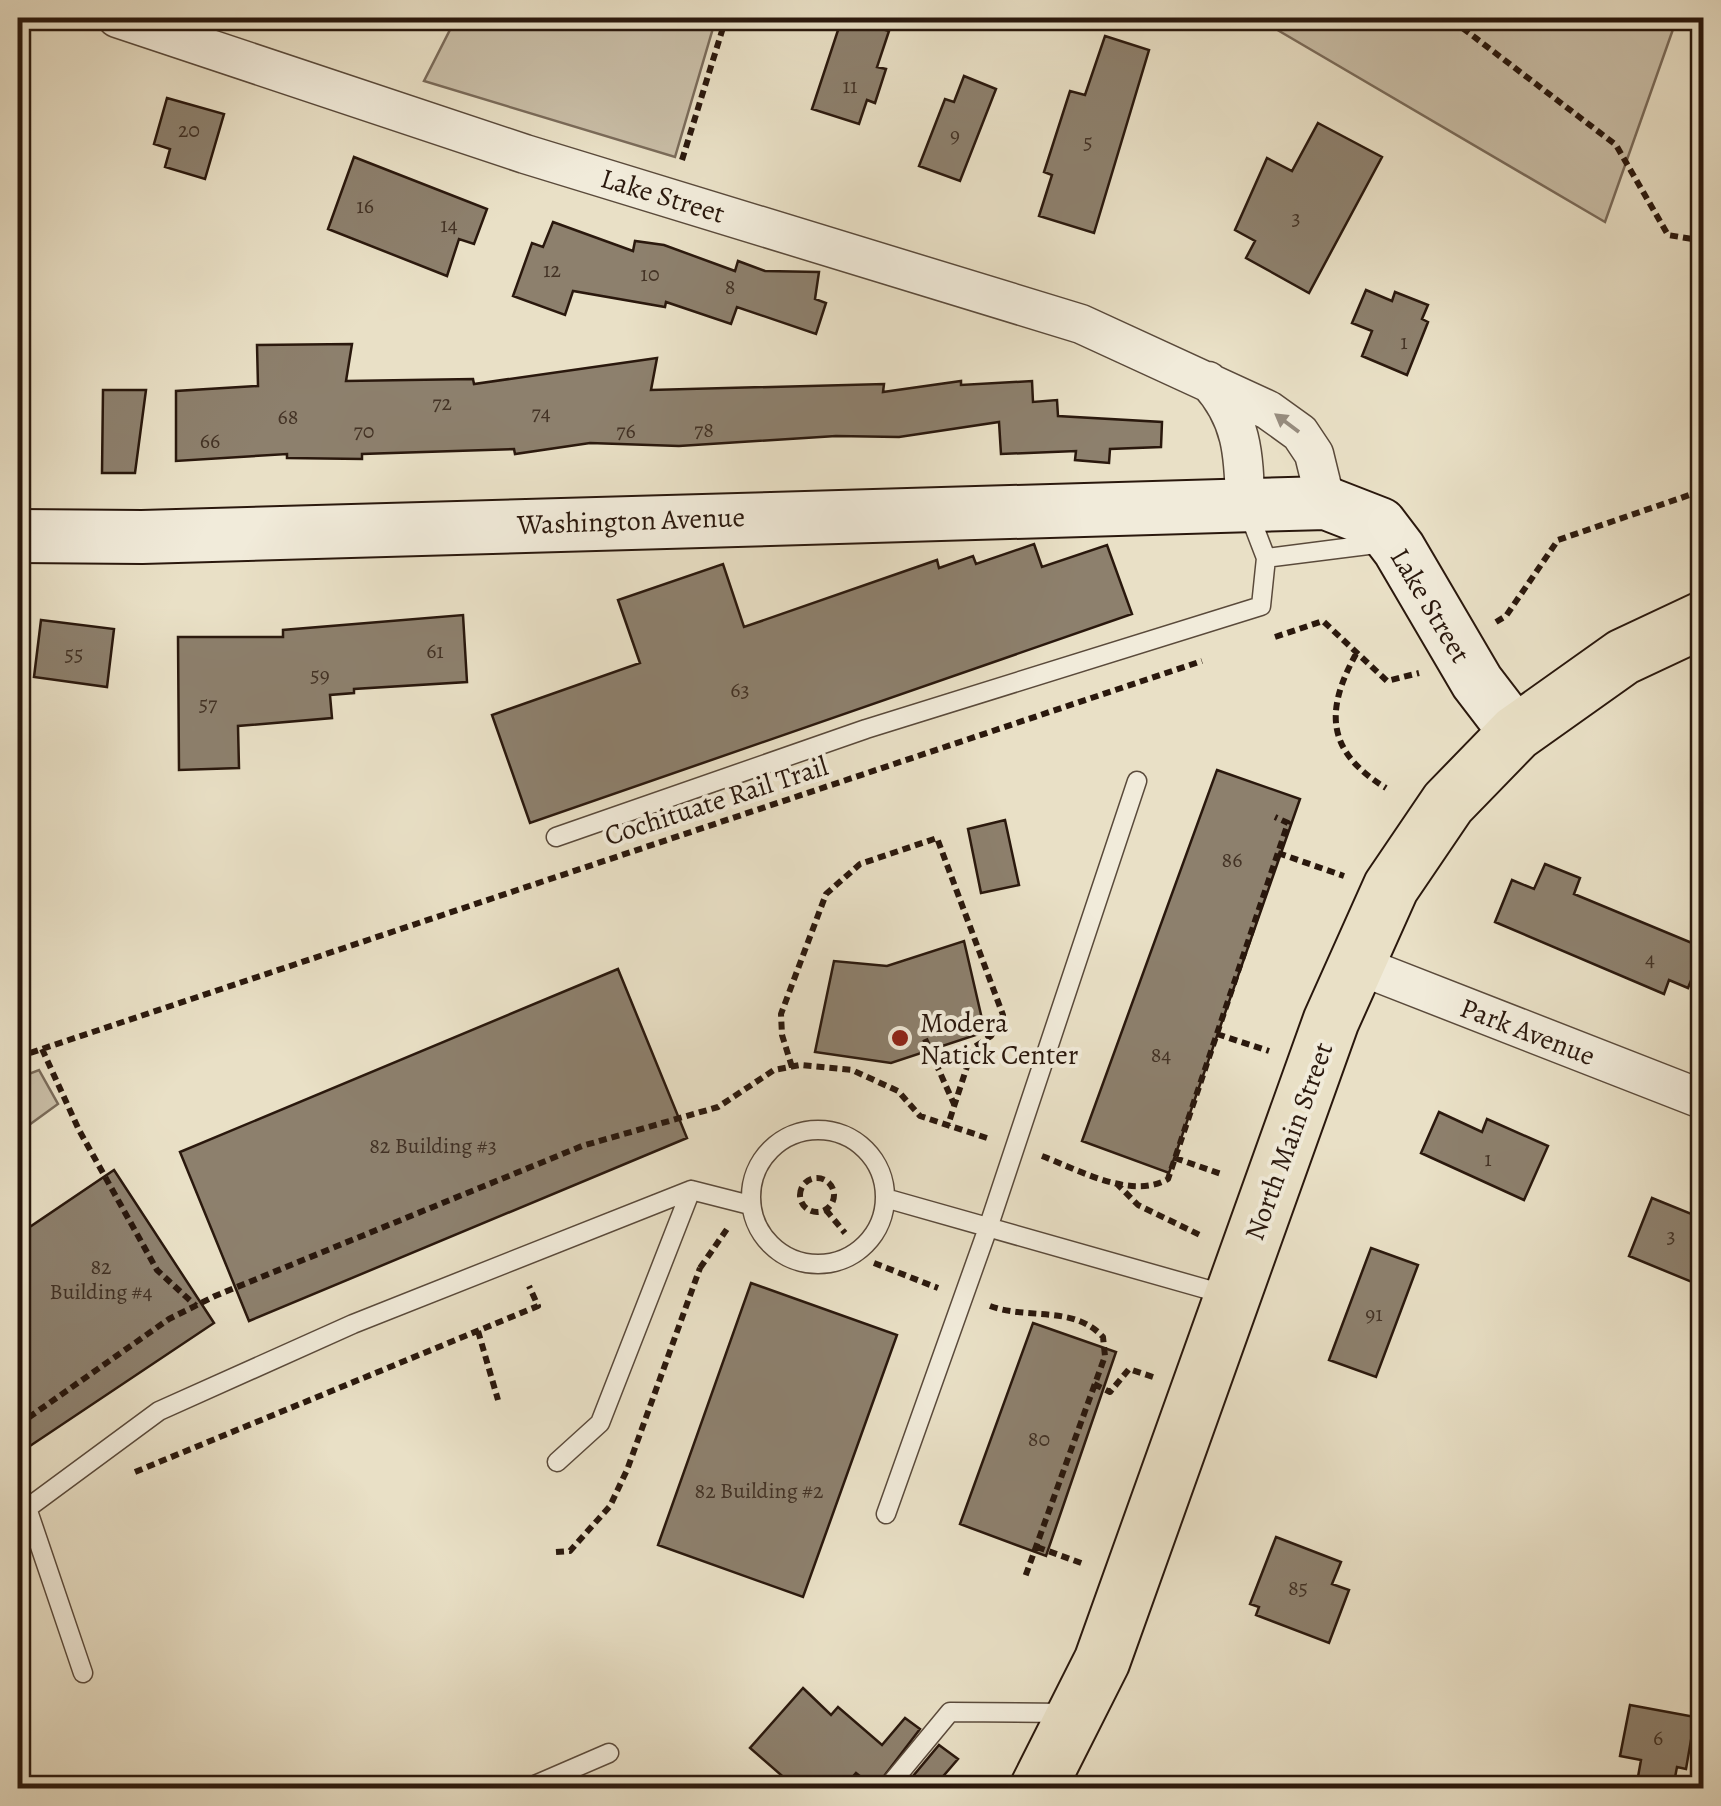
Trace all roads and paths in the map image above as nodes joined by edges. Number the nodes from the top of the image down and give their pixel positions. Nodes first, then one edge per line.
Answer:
1 (117, 18) edge
2 (726, 18) edge
3 (1439, 18) edge
4 (668, 196) junction
5 (1704, 241) edge
6 (1206, 379) junction
7 (1704, 490) edge
8 (1326, 502) junction
9 (1245, 503) junction
10 (18, 536) edge
11 (1394, 542) junction
12 (1266, 558) junction
13 (1502, 619) dead end
14 (1704, 619) edge
15 (1266, 640) dead end
16 (1356, 654) junction
17 (1210, 658) dead end
18 (1411, 678) dead end
19 (1516, 732) junction
20 (1137, 781) dead end
21 (1386, 788) dead end
22 (1275, 817) dead end
23 (556, 838) dead end
24 (1278, 854) junction
25 (1345, 876) dead end
26 (1353, 963) junction
27 (1217, 1034) junction
28 (924, 1039) dead end
29 (42, 1049) junction
30 (1275, 1053) dead end
31 (18, 1058) edge
32 (792, 1067) junction
33 (1704, 1100) edge
34 (954, 1105) junction
35 (948, 1125) junction
36 (991, 1139) dead end
37 (1027, 1151) dead end
38 (1175, 1158) junction
39 (1230, 1177) dead end
40 (1116, 1183) junction
41 (691, 1190) junction
42 (885, 1198) junction
43 (800, 1201) junction
44 (750, 1205) junction
45 (790, 1205) dead end
46 (826, 1210) junction
47 (989, 1224) junction
48 (846, 1233) dead end
49 (1208, 1238) dead end
50 (874, 1263) dead end
51 (700, 1268) dead end
52 (524, 1272) dead end
53 (938, 1288) dead end
54 (1232, 1296) junction
55 (196, 1306) junction
56 (1010, 1314) dead end
57 (478, 1331) junction
58 (1154, 1377) dead end
59 (1094, 1384) junction
60 (498, 1400) dead end
61 (18, 1425) edge
62 (557, 1462) dead end
63 (123, 1476) dead end
64 (22, 1512) edge
65 (886, 1514) dead end
66 (1036, 1546) junction
67 (556, 1552) dead end
68 (1084, 1564) dead end
69 (1024, 1580) dead end
70 (83, 1673) dead end
71 (1078, 1713) junction
72 (608, 1754) dead end
73 (528, 1788) edge
74 (887, 1788) edge
75 (1038, 1788) edge

1 - 4 street, Lake Street
2 - 4 path
3 - 5 path
4 - 6 street, Lake Street
8 -> 6 street, Lake Street
6 - 9 street
7 - 13 path
8 - 9 street, Lake Street
8 - 11 street, Lake Street
9 - 10 street, Washington Avenue
9 - 12 lane
11 - 12 lane
11 - 19 street, Lake Street
12 - 23 lane
14 - 19 main road, North Main Street
15 - 16 path
16 - 18 path
16 - 21 path
17 - 29 path, Cochituate Rail Trail
19 - 26 main road, North Main Street
20 - 47 lane
22 - 24 path
24 - 25 path
24 - 27 path
26 - 33 street, Park Avenue
26 - 54 main road, North Main Street
27 - 30 path
27 - 38 path
28 - 34 path
29 - 31 path, Cochituate Rail Trail
29 - 55 path
32 - 34 path
32 - 35 path
32 - 55 path
34 - 35 path
35 - 36 path
37 - 40 path
38 - 39 path
38 - 40 path
40 - 49 path
41 - 44 lane
41 - 62 lane
41 - 64 lane
42 - 44 lane
42 - 44 lane
42 - 47 lane
43 - 45 path
43 - 46 path
43 - 46 path
46 - 48 path
47 - 54 lane
47 - 65 lane
50 - 53 path
51 - 67 path
52 - 57 path
54 - 71 main road, North Main Street
55 - 61 path
56 - 59 path
57 - 60 path
57 - 63 path
58 - 59 path
59 - 66 path
64 - 70 lane
66 - 68 path
66 - 69 path
71 - 74 lane
71 - 75 main road, North Main Street
72 - 73 lane

